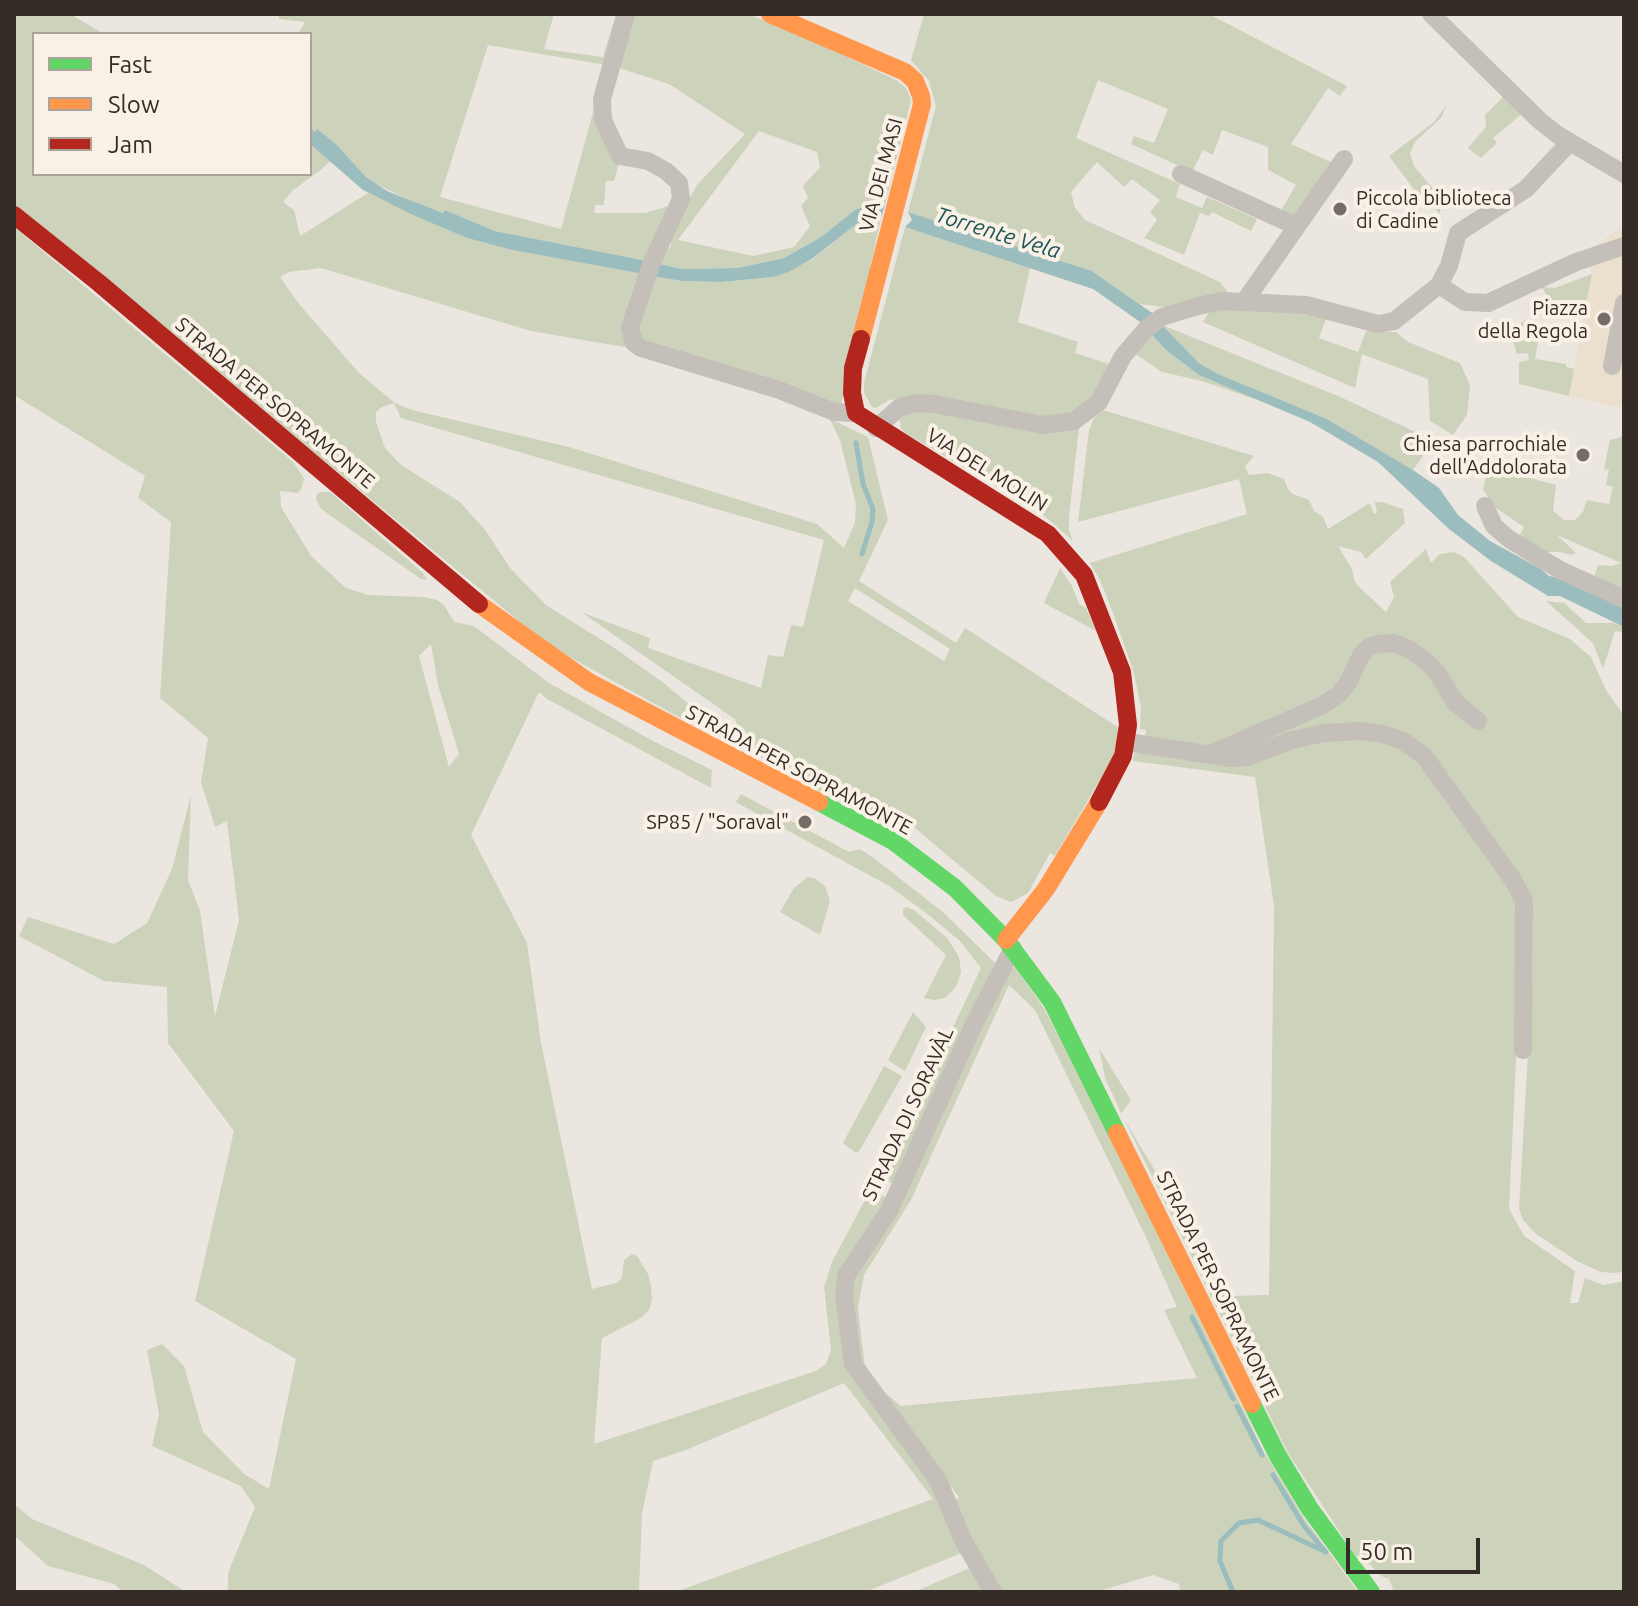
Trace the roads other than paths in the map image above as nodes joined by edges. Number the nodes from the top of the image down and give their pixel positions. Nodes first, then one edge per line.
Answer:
1 (626, 14) edge
2 (770, 14) edge
3 (1431, 14) edge
4 (1570, 142) junction
5 (1344, 159) dead end
6 (1181, 174) dead end
7 (1624, 174) edge
8 (14, 215) edge
9 (1296, 226) junction
10 (1624, 246) edge
11 (1439, 285) junction
12 (1244, 302) junction
13 (1624, 303) edge
14 (1612, 366) dead end
15 (856, 413) junction
16 (876, 428) junction
17 (1485, 506) dead end
18 (1624, 599) edge
19 (1478, 721) dead end
20 (1127, 742) junction
21 (1210, 754) junction
22 (1009, 944) junction
23 (1523, 1050) dead end
24 (993, 1592) edge
25 (1371, 1592) edge

1 - 15 street
2 - 15 main road, VIA DEI MASI
3 - 4 street
4 - 7 street
4 - 11 street
5 - 9 street
6 - 9 street
8 - 22 main road, STRADA PER SOPRAMONTE
9 - 12 street
10 - 11 street
11 - 12 street, VIA DEL MOLIN
12 - 16 street, VIA DEL MOLIN
13 - 14 street
15 - 16 main road
16 - 20 main road, VIA DEL MOLIN
17 - 18 street
19 - 21 street
20 - 21 street
20 - 22 main road, VIA DEL MOLIN
21 - 23 street
22 - 24 street, STRADA DI SORAVÀL
22 - 25 main road, STRADA PER SOPRAMONTE

